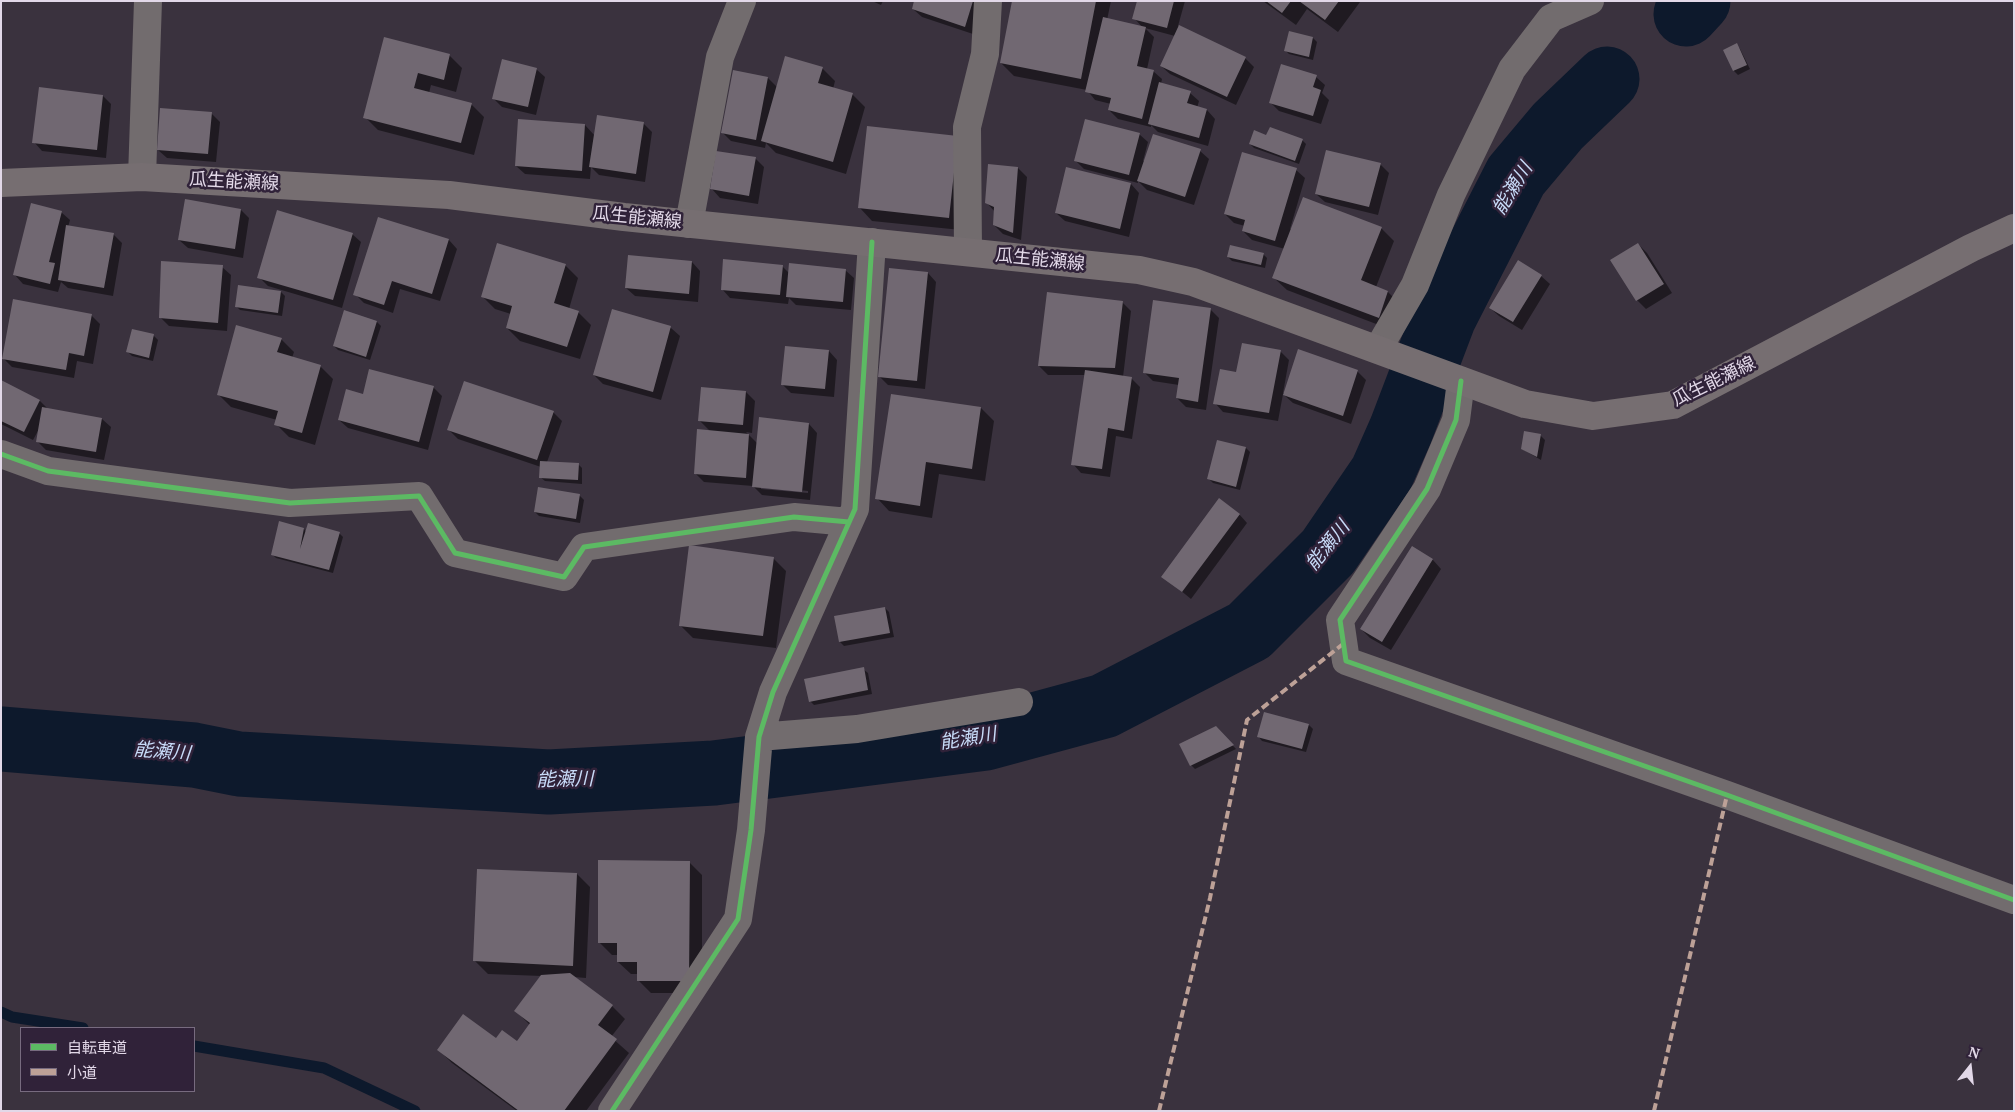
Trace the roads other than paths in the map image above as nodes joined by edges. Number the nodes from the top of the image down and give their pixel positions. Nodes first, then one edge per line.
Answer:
1 (148, 1) edge
2 (742, 1) edge
3 (988, 1) edge
4 (1590, 1) edge
5 (142, 177) junction
6 (1, 183) edge
7 (690, 224) junction
8 (2014, 228) edge
9 (872, 242) junction
10 (968, 252) junction
11 (1378, 349) junction
12 (1461, 381) junction
13 (1, 454) edge
14 (849, 522) junction
15 (1019, 702) dead end
16 (759, 737) junction
17 (2014, 900) edge
18 (612, 1111) edge

1 - 5 street
2 - 7 street
3 - 10 street
4 - 11 street
5 - 6 main road, 瓜生能瀬線
5 - 7 main road, 瓜生能瀬線
7 - 9 main road, 瓜生能瀬線
8 - 12 main road, 瓜生能瀬線
9 - 10 main road, 瓜生能瀬線
9 - 14 street
10 - 11 main road, 瓜生能瀬線
11 - 12 main road, 瓜生能瀬線
12 - 17 street
13 - 14 street
14 - 16 street
15 - 16 street
16 - 18 street

